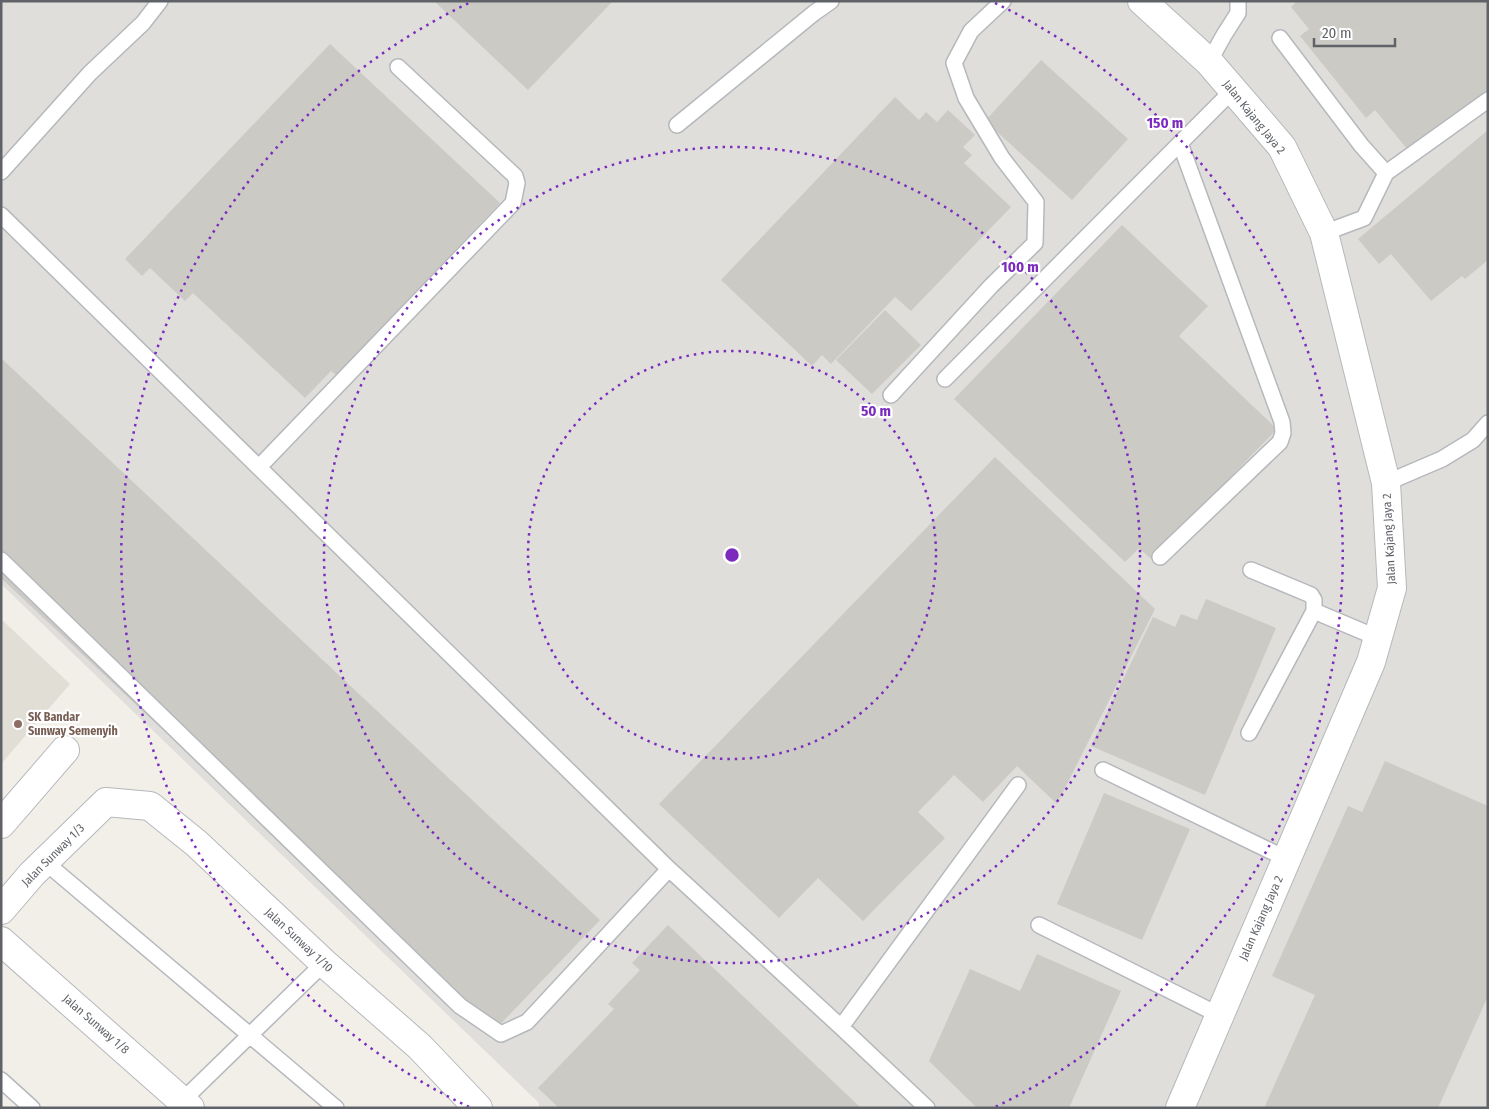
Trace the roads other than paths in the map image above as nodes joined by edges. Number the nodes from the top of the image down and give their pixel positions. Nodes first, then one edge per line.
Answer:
1 (160, 1) edge
2 (831, 1) edge
3 (1003, 1) edge
4 (1142, 1) edge
5 (1238, 1) edge
6 (1280, 38) dead end
7 (1209, 62) junction
8 (398, 66) dead end
9 (1233, 90) junction
10 (1488, 100) edge
11 (677, 125) dead end
12 (1180, 143) junction
13 (1, 172) edge
14 (1386, 173) junction
15 (1, 215) edge
16 (1324, 233) junction
17 (946, 379) dead end
18 (891, 395) dead end
19 (1488, 422) edge
20 (259, 467) junction
21 (1386, 483) junction
22 (1160, 557) dead end
23 (1, 560) edge
24 (1251, 570) dead end
25 (1314, 611) junction
26 (1378, 638) junction
27 (1250, 733) dead end
28 (65, 750) dead end
29 (1103, 770) dead end
30 (1018, 784) dead end
31 (106, 802) joint
32 (1, 824) edge
33 (1287, 859) junction
34 (44, 862) junction
35 (669, 869) junction
36 (1, 910) edge
37 (1039, 925) dead end
38 (1, 941) edge
39 (324, 963) junction
40 (1219, 1015) junction
41 (841, 1027) junction
42 (250, 1036) junction
43 (1, 1080) edge
44 (183, 1105) edge
45 (32, 1108) edge
46 (336, 1108) edge
47 (478, 1108) edge
48 (927, 1108) edge
49 (1180, 1108) edge

1 - 13 lane
2 - 11 lane
3 - 18 lane
4 - 7 street, Jalan Kajang Jaya 2
5 - 7 lane
6 - 14 lane
7 - 9 street, Jalan Kajang Jaya 2
8 - 20 lane
9 - 12 lane
9 - 16 street, Jalan Kajang Jaya 2
10 - 14 lane
12 - 17 lane
12 - 22 lane
14 - 16 lane
15 - 20 lane
16 - 21 street, Jalan Kajang Jaya 2
19 - 21 lane
20 - 35 lane
21 - 26 street, Jalan Kajang Jaya 2
23 - 35 lane
24 - 25 lane
25 - 26 lane
25 - 27 lane
26 - 33 street, Jalan Kajang Jaya 2
28 - 32 street
29 - 33 lane
30 - 41 lane
31 - 34 street, Jalan Sunway 1/3
31 - 39 street, Jalan Sunway 1/10
33 - 40 street, Jalan Kajang Jaya 2
34 - 36 street, Jalan Sunway 1/3
34 - 42 lane
35 - 41 lane
37 - 40 lane
38 - 44 street, Jalan Sunway 1/8
39 - 42 lane
39 - 47 street, Jalan Sunway 1/10
40 - 49 street, Jalan Kajang Jaya 2
41 - 48 lane
42 - 44 lane
42 - 46 lane
43 - 45 lane

